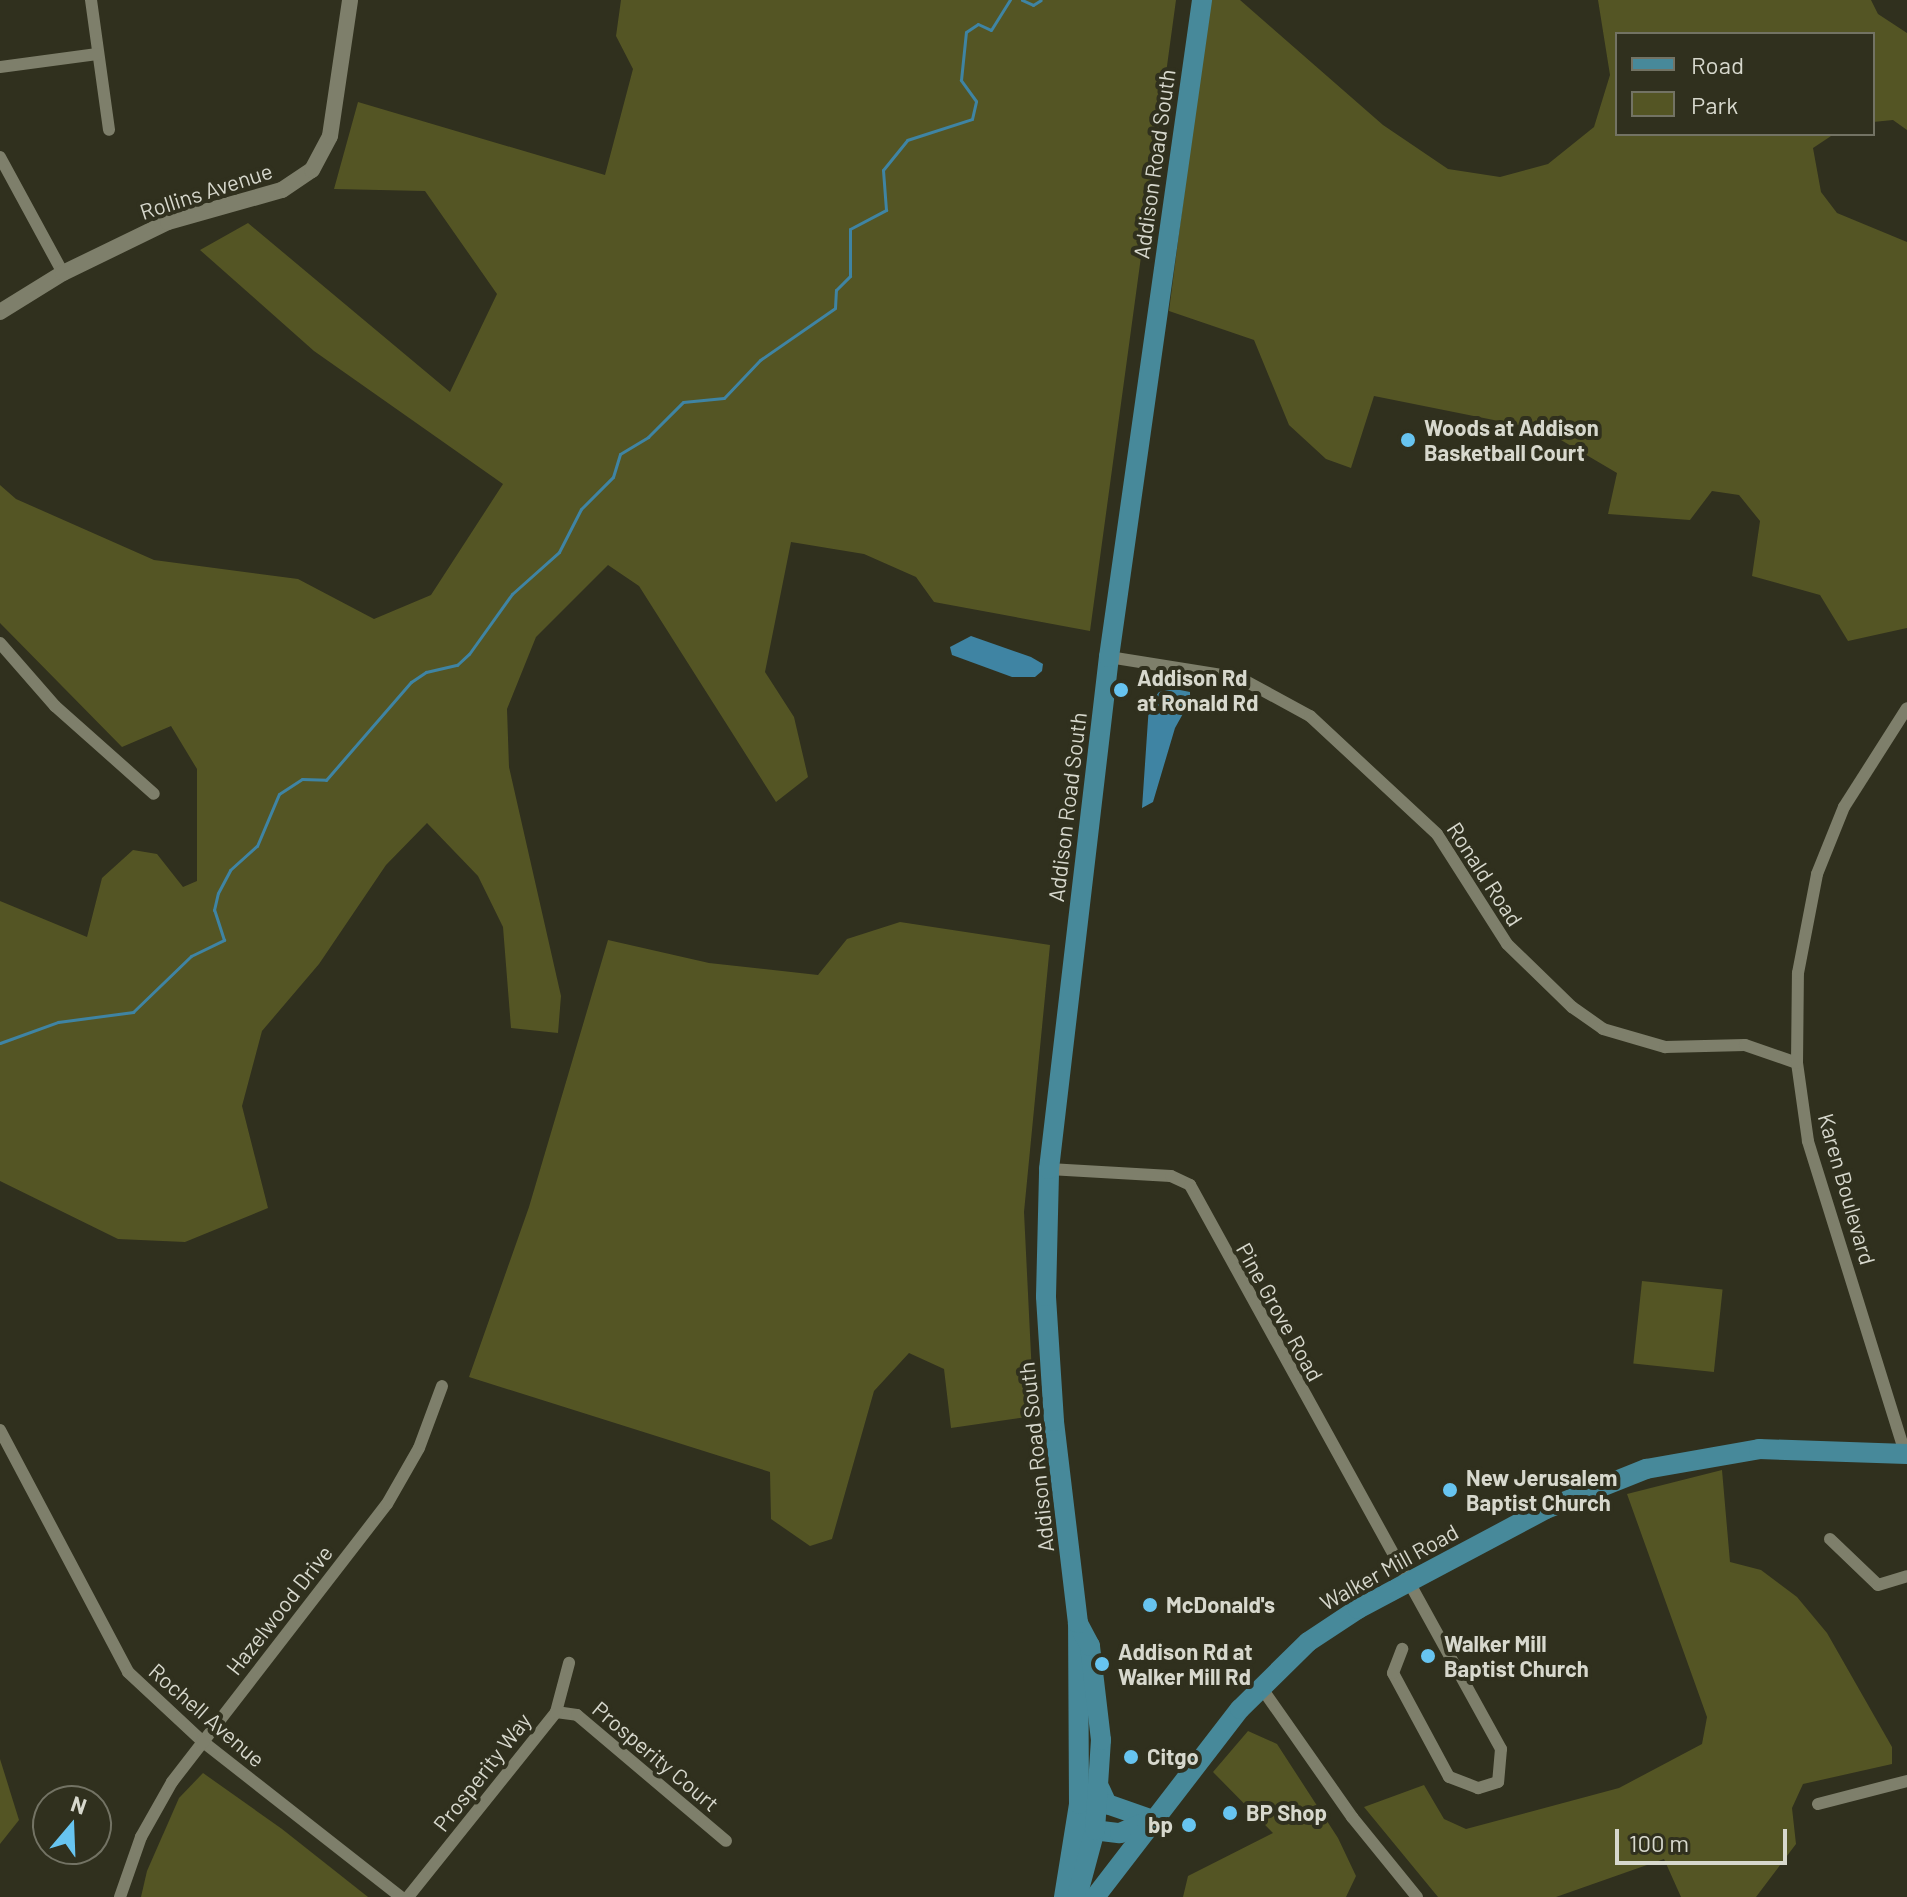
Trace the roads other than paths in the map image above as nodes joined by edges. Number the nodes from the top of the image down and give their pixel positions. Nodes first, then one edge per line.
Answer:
1 (91, 0) edge
2 (350, 0) edge
3 (1202, 0) edge
4 (97, 54) junction
5 (0, 67) edge
6 (109, 130) dead end
7 (0, 157) edge
8 (13, 180) junction
9 (0, 186) edge
10 (63, 273) junction
11 (0, 312) edge
12 (0, 643) edge
13 (1109, 657) junction
14 (1907, 708) edge
15 (154, 794) dead end
16 (1797, 1063) junction
17 (1049, 1169) junction
18 (442, 1386) dead end
19 (0, 1430) edge
20 (1906, 1456) edge
21 (1830, 1539) dead end
22 (1907, 1576) edge
23 (1411, 1581) junction
24 (1078, 1623) junction
25 (1402, 1649) dead end
26 (569, 1663) dead end
27 (1261, 1687) junction
28 (556, 1712) junction
29 (202, 1741) junction
30 (1907, 1781) edge
31 (1100, 1789) junction
32 (1818, 1804) dead end
33 (1150, 1819) junction
34 (1086, 1829) junction
35 (726, 1841) dead end
36 (120, 1897) edge
37 (401, 1897) edge
38 (408, 1897) edge
39 (1064, 1897) edge
40 (1077, 1897) edge
41 (1095, 1897) edge
42 (1417, 1897) edge

1 - 4 street
2 - 10 street, Rollins Avenue
3 - 13 main road, Addison Road South
4 - 5 street
4 - 6 street
7 - 8 street
8 - 9 street
8 - 10 street
10 - 11 street, Rollins Avenue
12 - 15 street
13 - 16 street, Ronald Road
13 - 17 main road, Addison Road South
14 - 16 street, Karen Boulevard
16 - 20 street, Karen Boulevard
17 - 23 street, Pine Grove Road
17 - 24 main road, Addison Road South
18 - 29 street, Hazelwood Drive
19 - 29 street, Rochell Avenue
20 - 23 main road, Walker Mill Road
21 - 22 street
23 - 25 street
23 - 27 main road, Walker Mill Road
24 - 31 main road, Addison Road South
24 - 34 main road, Addison Road South
26 - 28 street, Prosperity Way
27 - 33 main road, Walker Mill Road
27 - 42 street
28 - 35 street, Prosperity Court
28 - 38 street, Prosperity Way
29 - 36 street, Hazelwood Drive
29 - 37 street, Rochell Avenue
30 - 32 street
31 - 33 main road
31 - 34 main road, Addison Road South
33 - 34 main road
33 - 41 main road, Walker Mill Road
34 - 39 main road
34 - 40 main road, Addison Road South

